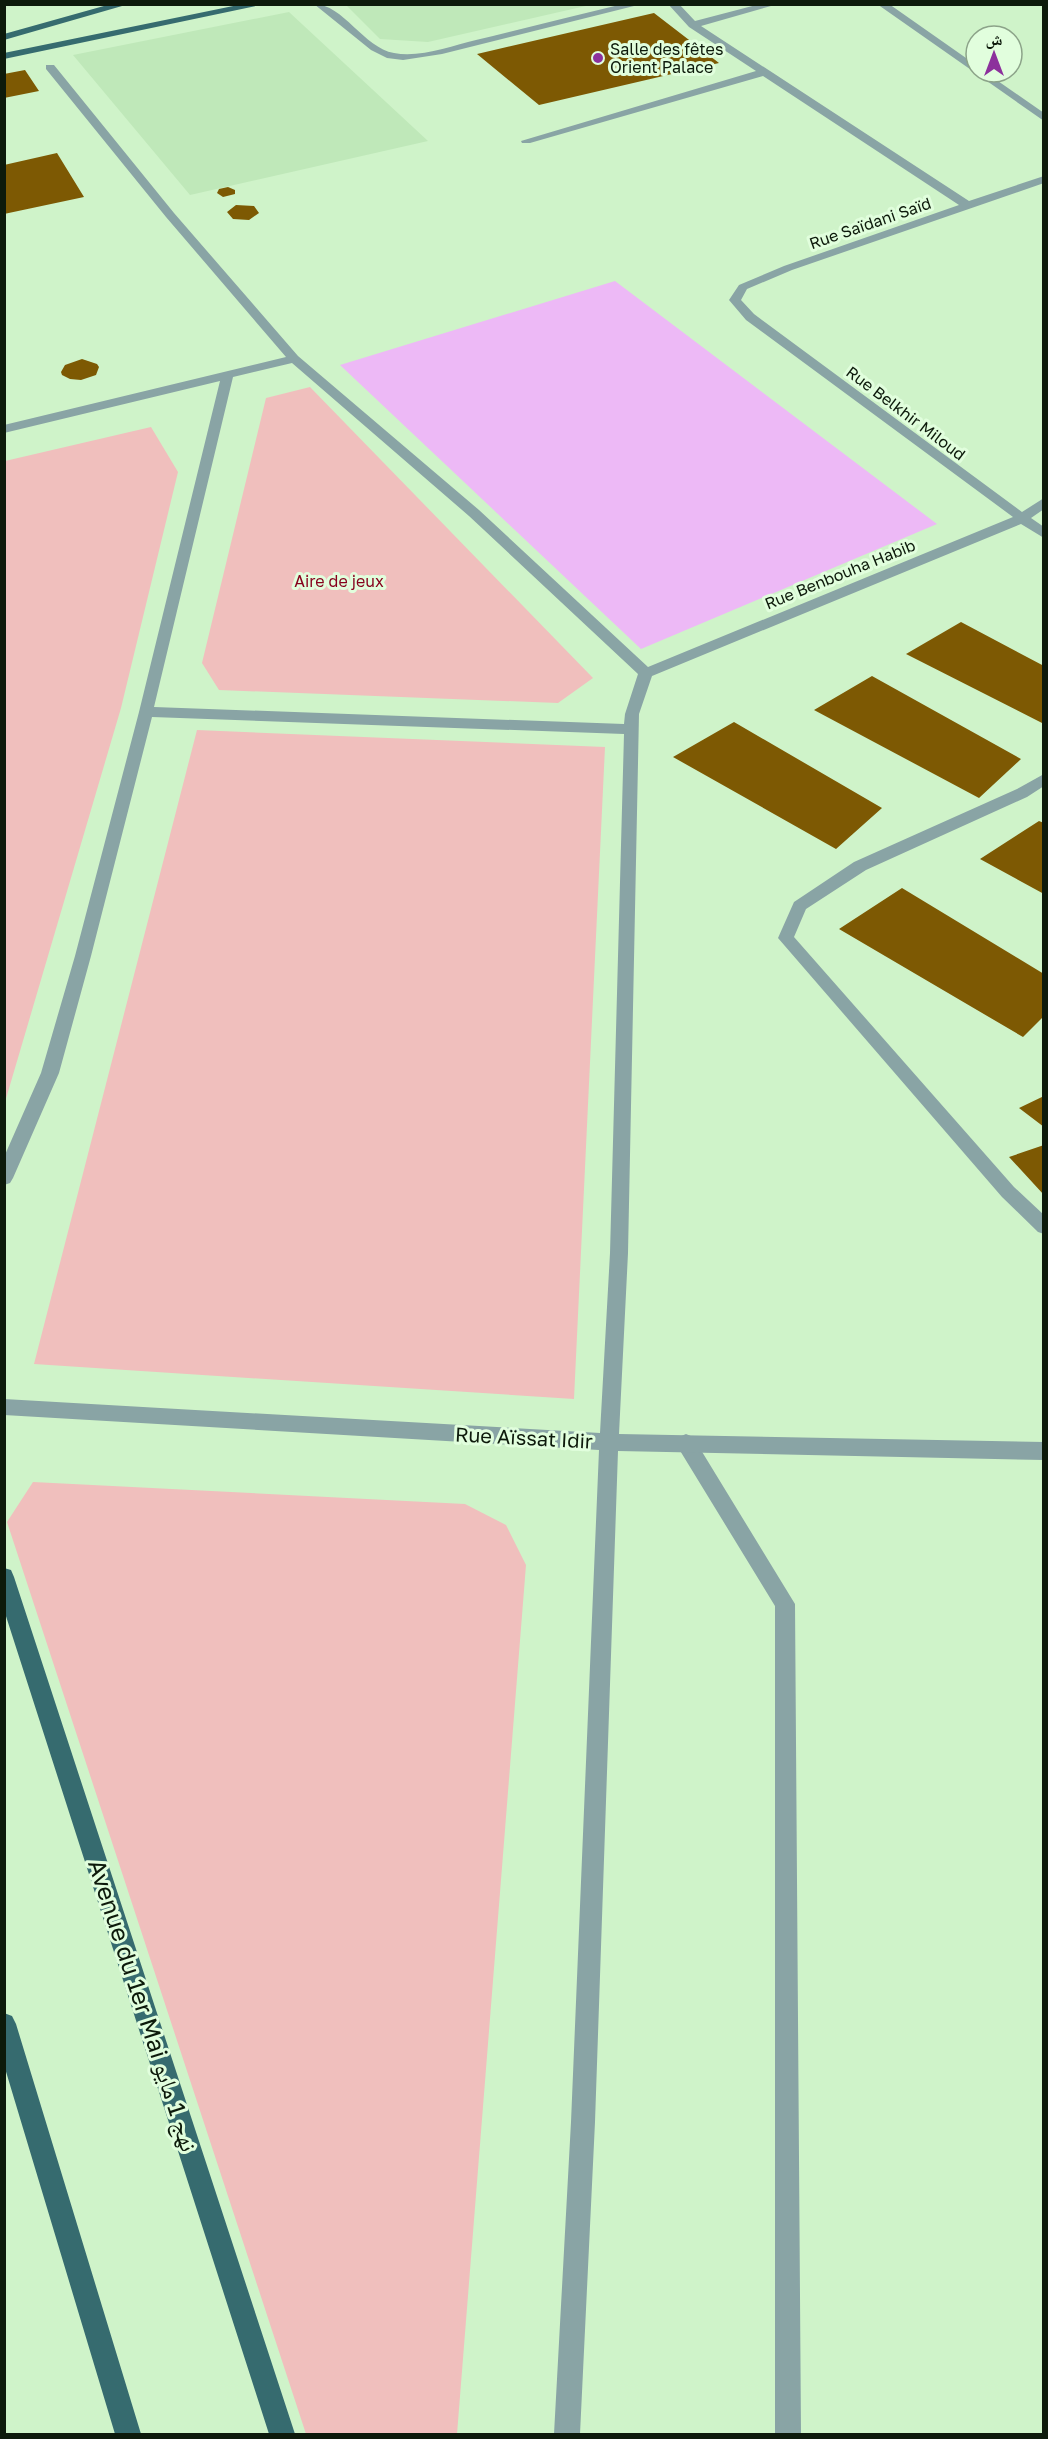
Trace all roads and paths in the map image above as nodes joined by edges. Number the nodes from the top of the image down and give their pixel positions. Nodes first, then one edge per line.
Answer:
1 (124, 4) edge
2 (260, 4) edge
3 (319, 4) edge
4 (637, 4) edge
5 (673, 4) edge
6 (773, 4) edge
7 (882, 4) edge
8 (693, 25) junction
9 (4, 37) edge
10 (4, 56) edge
11 (964, 62) edge
12 (50, 67) dead end
13 (764, 72) junction
14 (996, 84) edge
15 (1044, 118) edge
16 (526, 141) dead end
17 (1044, 179) edge
18 (969, 206) junction
19 (750, 317) joint
20 (294, 358) junction
21 (227, 376) junction
22 (4, 429) edge
23 (1042, 504) edge
24 (1022, 519) junction
25 (1044, 534) edge
26 (646, 673) junction
27 (146, 712) junction
28 (632, 729) junction
29 (1044, 778) edge
30 (4, 1178) edge
31 (1044, 1227) edge
32 (4, 1407) edge
33 (609, 1442) junction
34 (686, 1443) junction
35 (1044, 1451) edge
36 (4, 1577) edge
37 (4, 2024) edge
38 (128, 2434) edge
39 (282, 2434) edge
40 (567, 2434) edge
41 (788, 2434) edge

1 - 9 main road
2 - 10 main road
3 - 4 street
5 - 8 street
6 - 8 street
7 - 11 street
8 - 13 street
12 - 20 street
13 - 16 street
13 - 18 street
14 - 15 street
17 - 18 street, Rue Saïdani Saïd
18 - 19 street, Rue Saïdani Saïd
19 - 24 street, Rue Belkhir Miloud
20 - 21 street
20 - 26 street
21 - 22 street
21 - 27 street
23 - 24 street, Rue Benbouha Habib
24 - 25 street, Rue Belkhir Miloud
24 - 26 street, Rue Benbouha Habib
26 - 28 street
27 - 28 street
27 - 30 street
28 - 33 street
29 - 31 street
32 - 33 street, Rue Aïssat Idir
33 - 34 street, Rue Aïssat Idir
33 - 40 street
34 - 35 street, Rue Aïssat Idir
34 - 41 street
36 - 39 main road, Avenue du 1er Mai نهج 1 مايو
37 - 38 main road

